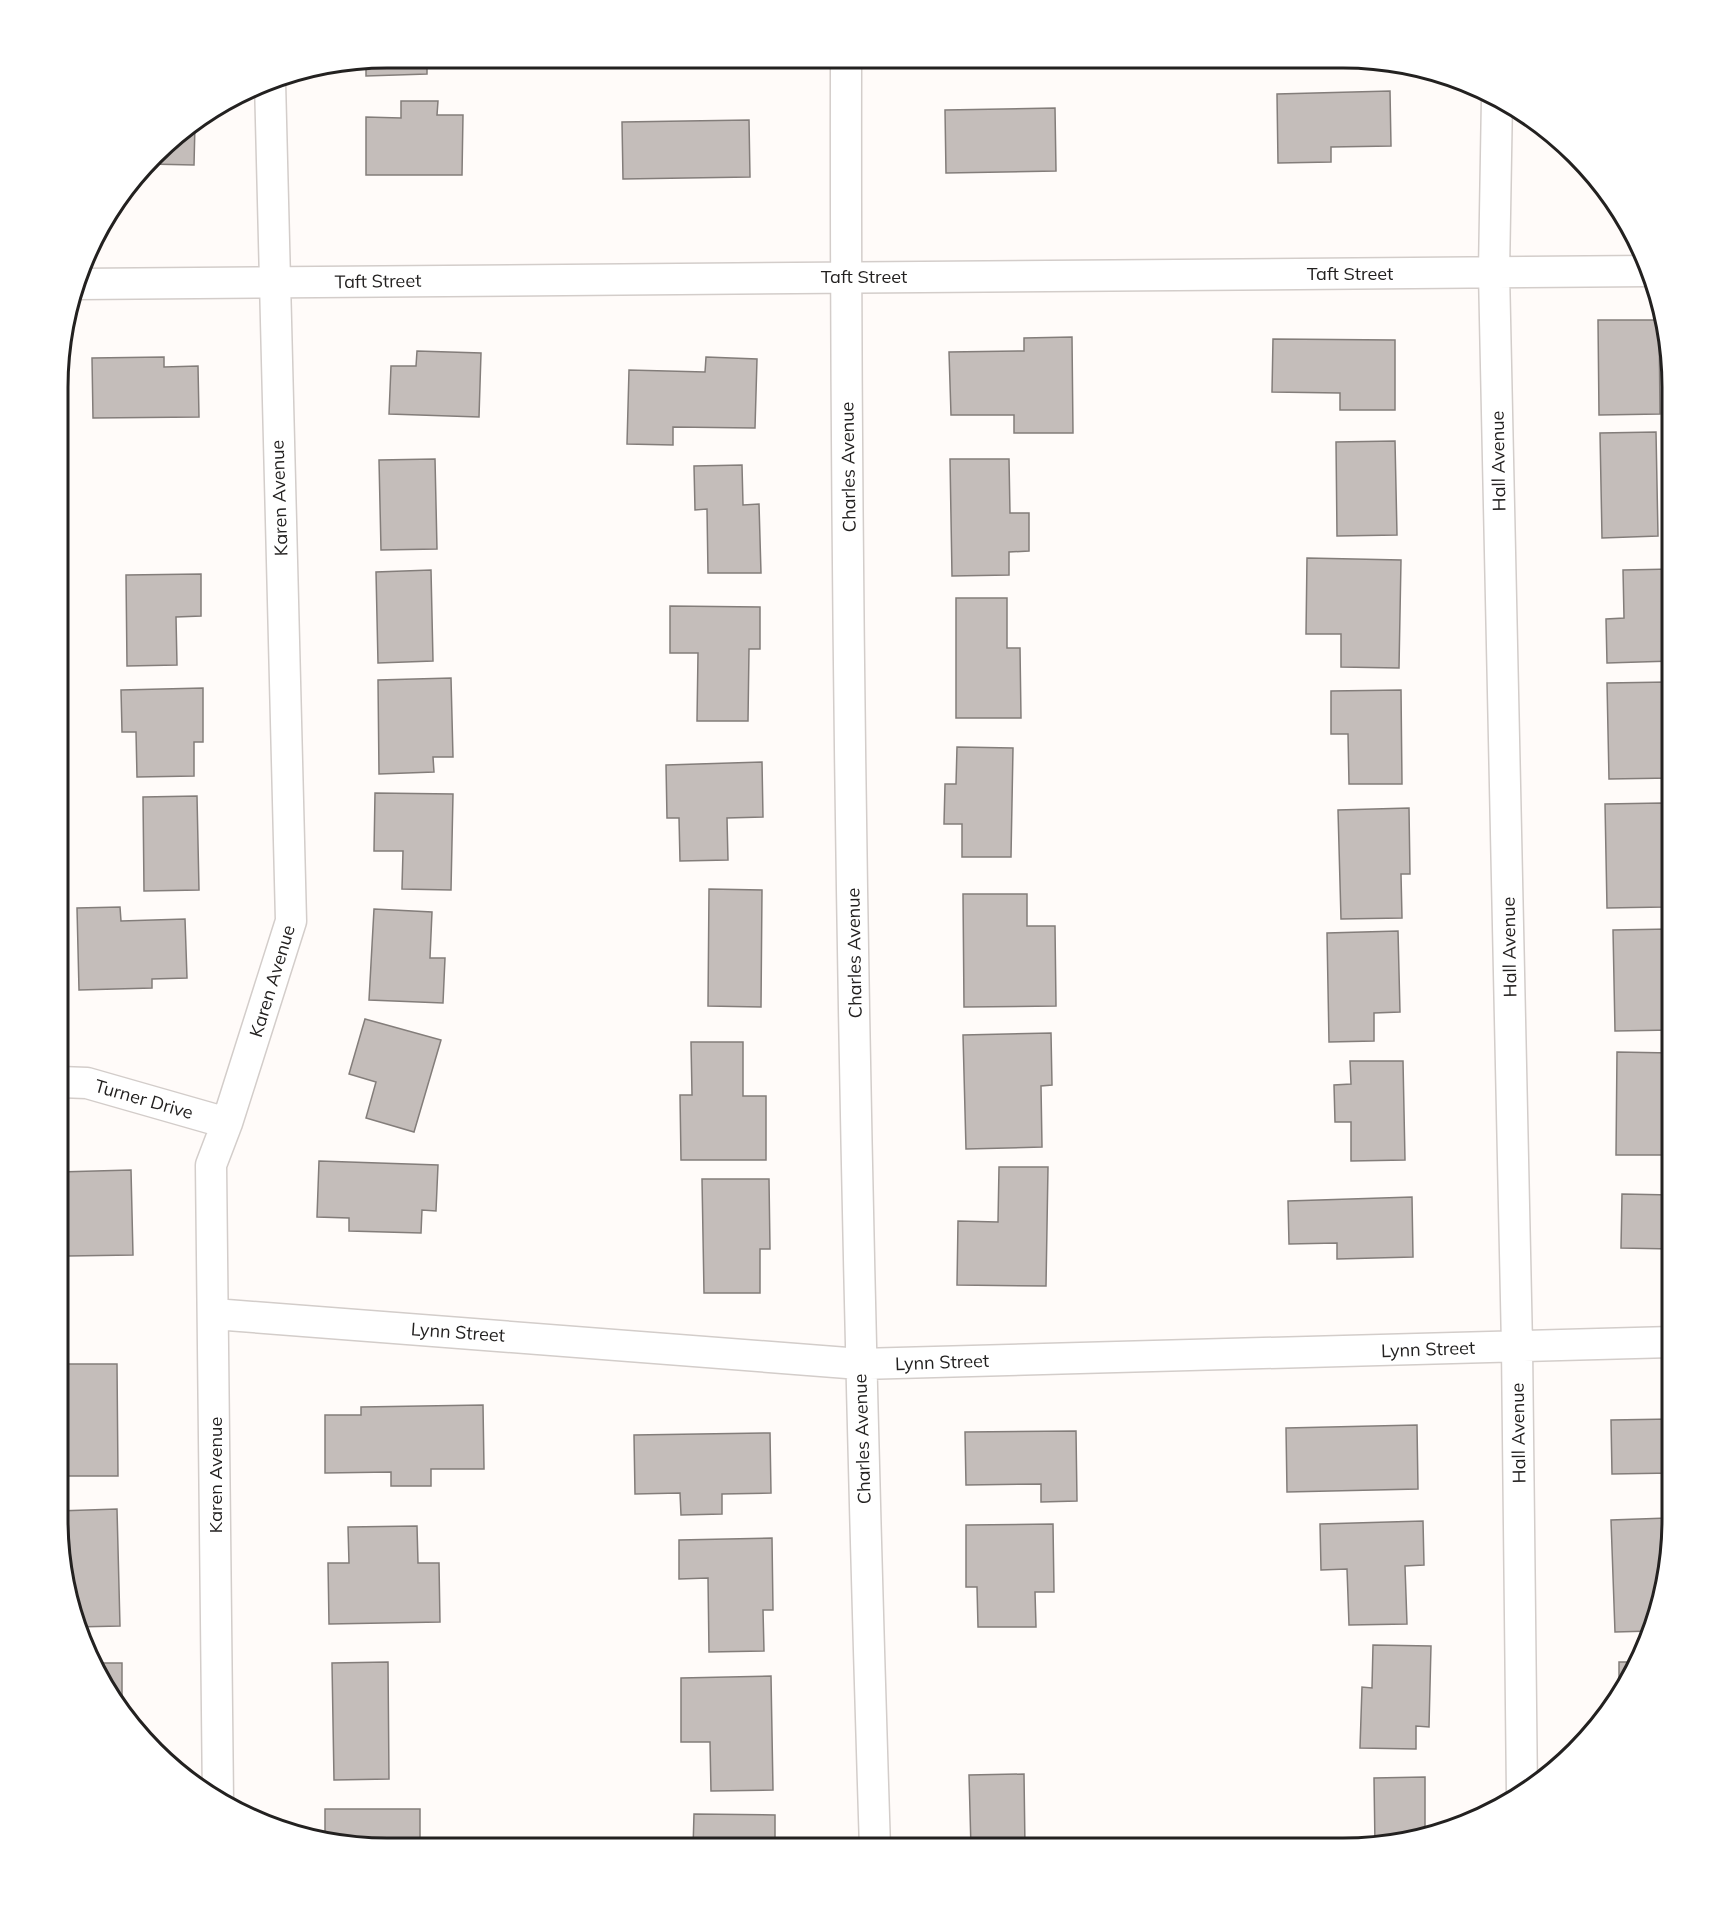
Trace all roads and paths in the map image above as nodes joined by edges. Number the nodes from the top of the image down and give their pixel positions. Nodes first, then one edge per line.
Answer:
1 (846, 68) edge
2 (270, 90) edge
3 (1497, 107) edge
4 (1641, 271) edge
5 (1494, 272) junction
6 (845, 276) junction
7 (273, 282) junction
8 (84, 284) edge
9 (67, 1082) edge
10 (227, 1123) junction
11 (214, 1314) junction
12 (1662, 1342) edge
13 (1517, 1346) junction
14 (860, 1364) junction
15 (1522, 1784) edge
16 (218, 1790) edge
17 (875, 1838) edge

1 - 6 street, Charles Avenue
2 - 7 street, Karen Avenue
3 - 5 street, Hall Avenue
4 - 5 street, Taft Street
5 - 6 street, Taft Street
5 - 13 street, Hall Avenue
6 - 7 street, Taft Street
6 - 14 street, Charles Avenue
7 - 8 street, Taft Street
7 - 10 street, Karen Avenue
9 - 10 street, Turner Drive
10 - 11 street, Karen Avenue
11 - 14 street, Lynn Street
11 - 16 street, Karen Avenue
12 - 13 street, Lynn Street
13 - 14 street, Lynn Street
13 - 15 street, Hall Avenue
14 - 17 street, Charles Avenue

